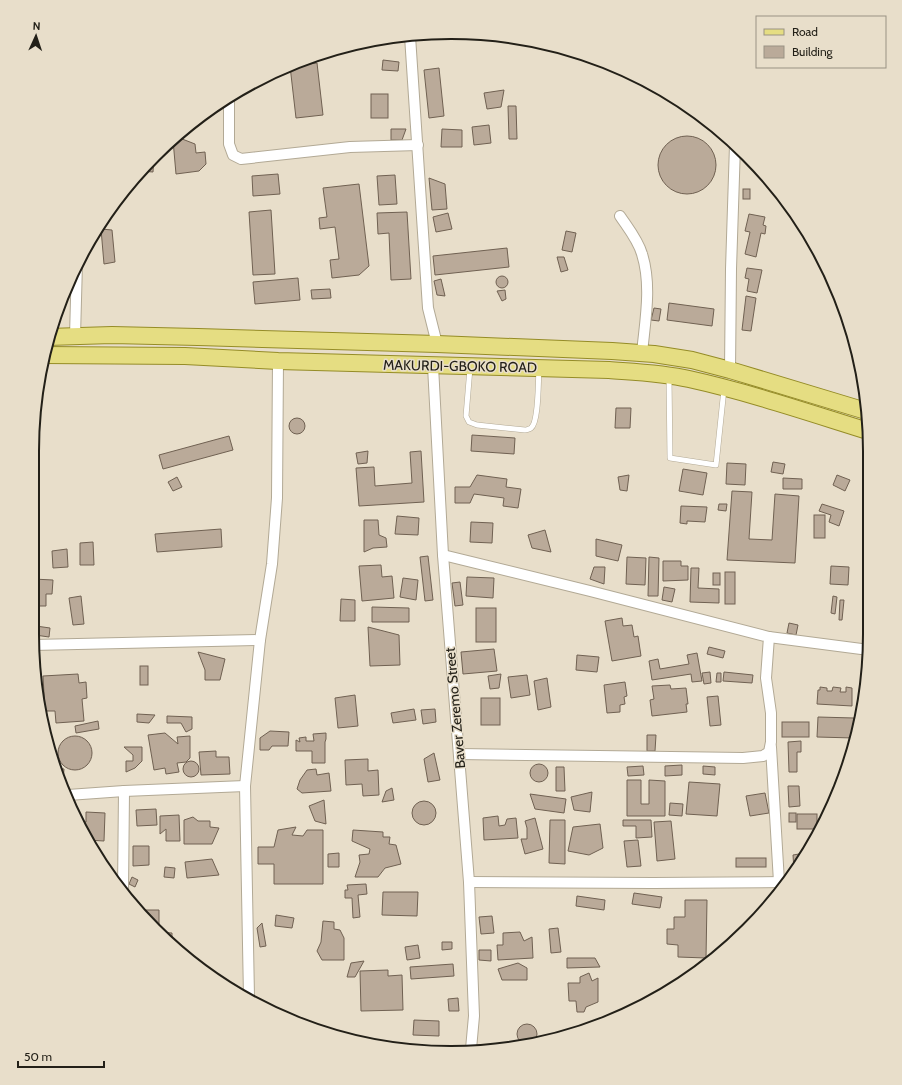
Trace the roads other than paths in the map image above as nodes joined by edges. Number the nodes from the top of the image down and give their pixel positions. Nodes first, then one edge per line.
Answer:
1 (410, 42) edge
2 (229, 104) edge
3 (418, 145) junction
4 (735, 153) edge
5 (620, 216) dead end
6 (77, 279) edge
7 (75, 336) junction
8 (55, 337) edge
9 (436, 344) junction
10 (648, 354) junction
11 (51, 355) edge
12 (278, 361) junction
13 (433, 366) junction
14 (470, 367) junction
15 (539, 368) junction
16 (730, 370) junction
17 (650, 373) junction
18 (669, 376) junction
19 (724, 388) junction
20 (860, 409) edge
21 (862, 429) edge
22 (443, 555) junction
23 (769, 637) junction
24 (260, 640) junction
25 (39, 645) edge
26 (862, 649) edge
27 (770, 747) junction
28 (459, 754) junction
29 (245, 786) junction
30 (124, 791) junction
31 (71, 795) edge
32 (783, 879) edge
33 (469, 882) junction
34 (780, 882) edge
35 (124, 885) edge
36 (249, 993) edge
37 (471, 1045) edge

1 - 3 street
2 - 3 street
3 - 9 street
4 - 16 street
5 - 10 street
6 - 7 street
7 - 8 main road
7 - 9 main road
9 - 10 main road
10 - 16 main road
10 - 17 main road
11 - 12 main road, MAKURDI-GBOKO ROAD
12 - 13 main road, MAKURDI-GBOKO ROAD
12 - 24 street
13 - 14 main road, MAKURDI-GBOKO ROAD
13 - 22 street, Baver Zeremo Street
14 - 15 main road, MAKURDI-GBOKO ROAD
14 - 15 lane
15 - 17 main road, MAKURDI-GBOKO ROAD
16 - 20 main road
17 - 18 main road, MAKURDI-GBOKO ROAD
18 - 19 main road, MAKURDI-GBOKO ROAD
18 - 19 lane
19 - 21 main road, MAKURDI-GBOKO ROAD
22 - 23 street
22 - 28 street, Baver Zeremo Street
23 - 26 street
23 - 27 street
24 - 25 street
24 - 29 street
27 - 28 street
27 - 32 street
28 - 33 street, Baver Zeremo Street
29 - 30 street
29 - 36 street
30 - 31 street
30 - 35 street
33 - 34 street
33 - 37 street, Baver Zeremo Street

